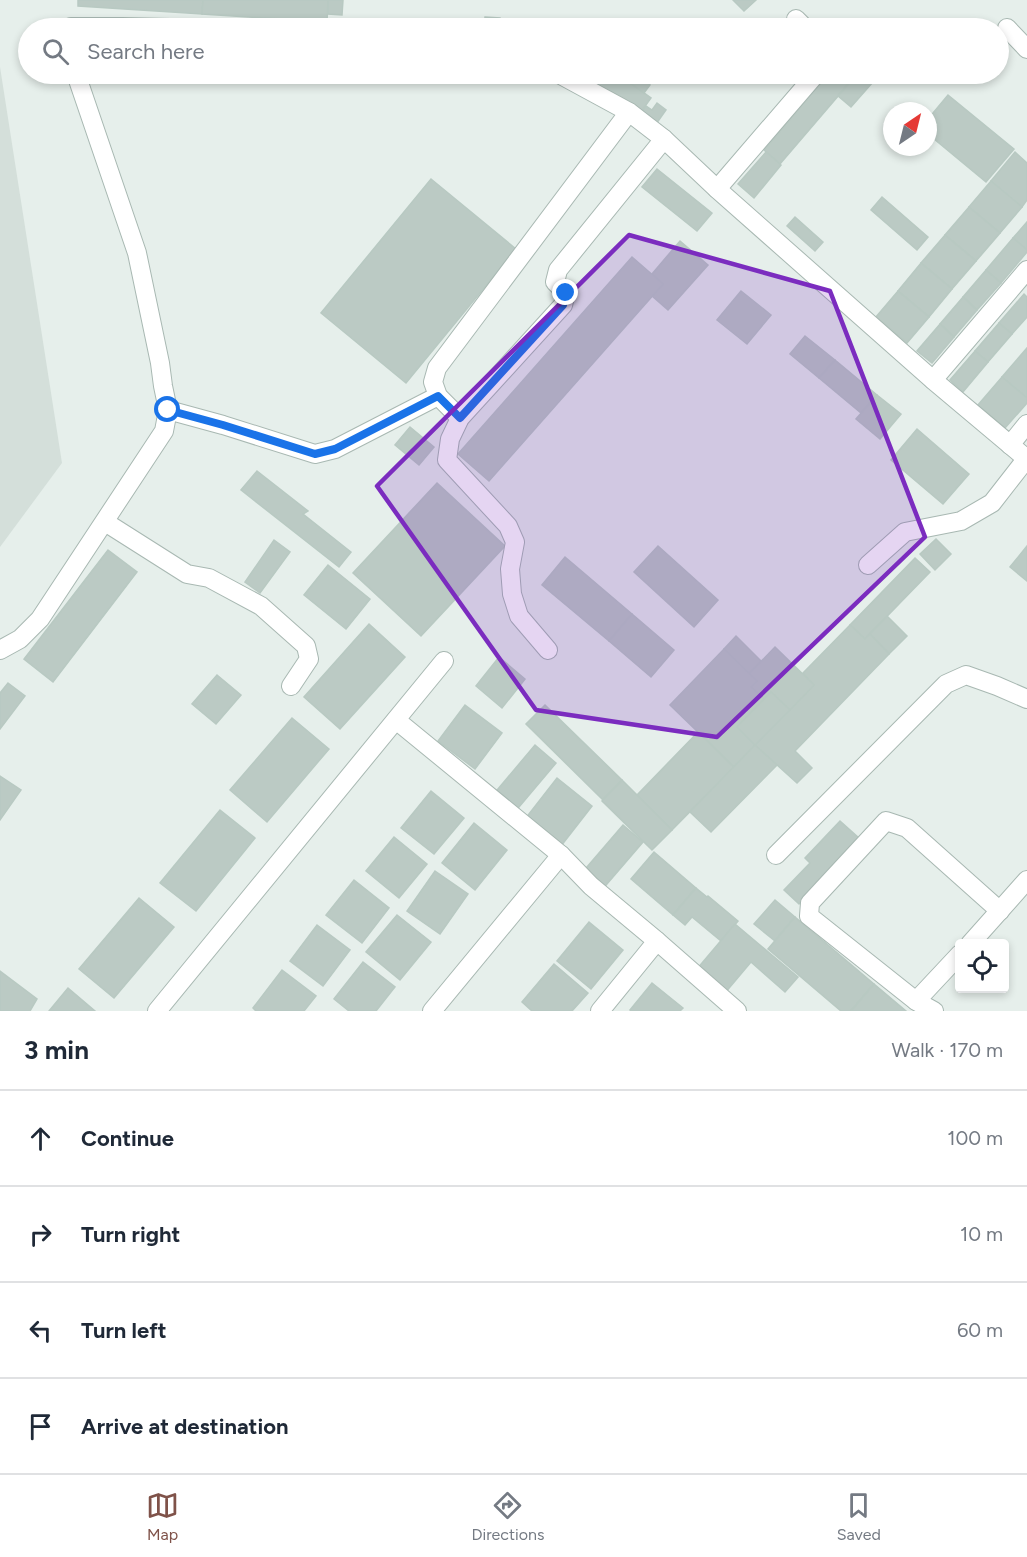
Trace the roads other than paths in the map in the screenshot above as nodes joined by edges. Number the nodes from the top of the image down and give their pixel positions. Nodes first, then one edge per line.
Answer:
1 (1009, 30) edge
2 (1027, 49) edge
3 (79, 84) edge
4 (577, 84) edge
5 (807, 84) edge
6 (629, 112) junction
7 (664, 139) junction
8 (717, 189) junction
9 (1027, 270) edge
10 (933, 380) junction
11 (438, 396) junction
12 (168, 410) junction
13 (460, 418) junction
14 (1027, 424) edge
15 (1010, 446) junction
16 (1027, 459) edge
17 (105, 522) junction
18 (868, 565) dead end
19 (0, 650) edge
20 (549, 650) dead end
21 (444, 662) dead end
22 (291, 686) dead end
23 (1027, 699) edge
24 (396, 720) junction
25 (561, 855) junction
26 (776, 855) dead end
27 (1027, 880) edge
28 (1000, 911) junction
29 (975, 939) edge
30 (657, 941) junction
31 (955, 959) edge
32 (916, 1001) junction
33 (158, 1011) edge
34 (432, 1011) edge
35 (600, 1011) edge
36 (737, 1011) edge
37 (933, 1011) edge

1 - 2 lane
3 - 12 lane
4 - 6 lane
5 - 8 lane
6 - 7 lane
6 - 11 lane
7 - 8 lane
7 - 13 lane
8 - 10 lane
9 - 10 lane
10 - 15 lane
11 - 12 lane
11 - 13 lane
12 - 17 lane
13 - 20 lane
14 - 15 lane
15 - 16 lane
16 - 18 lane
17 - 19 lane
17 - 22 lane
21 - 24 lane
23 - 26 lane
24 - 25 lane
24 - 33 lane
25 - 30 lane
25 - 34 lane
27 - 28 lane
28 - 29 lane
28 - 32 lane
30 - 35 lane
30 - 36 lane
31 - 32 lane
32 - 37 lane

